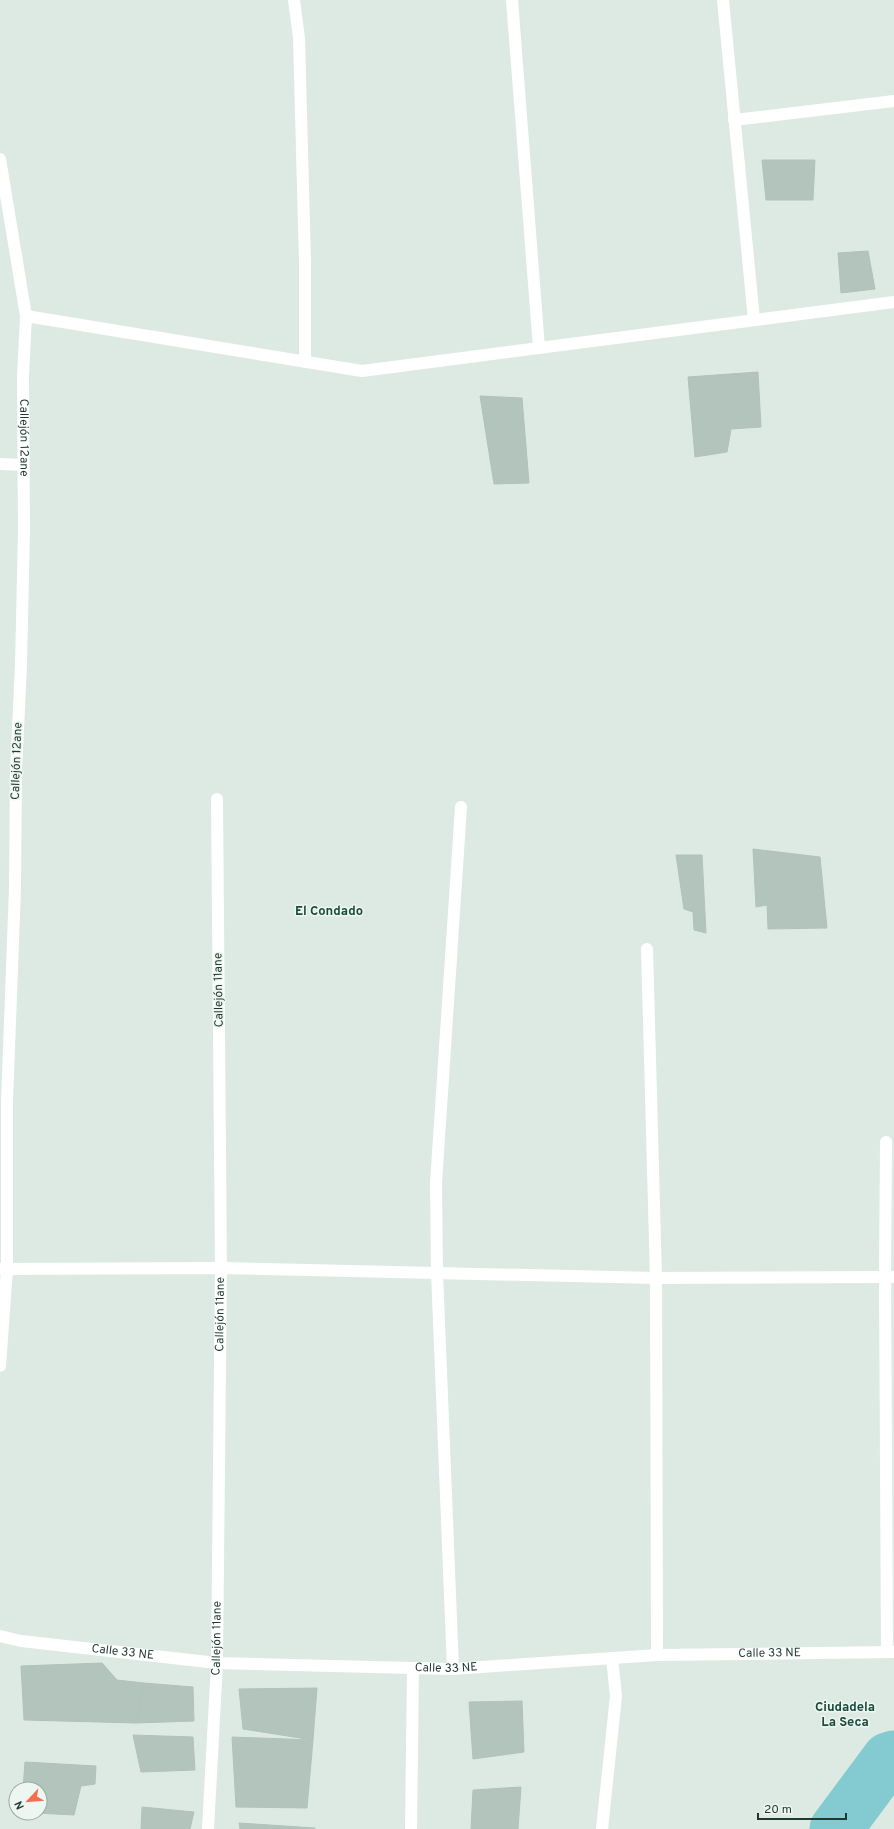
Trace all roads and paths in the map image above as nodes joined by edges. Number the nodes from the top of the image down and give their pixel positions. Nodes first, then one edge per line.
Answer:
1 (294, 0) edge
2 (512, 0) edge
3 (723, 0) edge
4 (894, 100) edge
5 (734, 120) junction
6 (0, 159) edge
7 (894, 302) edge
8 (26, 316) junction
9 (754, 320) junction
10 (539, 348) junction
11 (305, 362) junction
12 (0, 464) edge
13 (23, 465) junction
14 (217, 799) dead end
15 (461, 807) dead end
16 (647, 949) dead end
17 (886, 1142) dead end
18 (221, 1268) junction
19 (4, 1269) edge
20 (437, 1272) junction
21 (889, 1277) edge
22 (656, 1278) junction
23 (0, 1366) edge
24 (0, 1636) edge
25 (891, 1652) edge
26 (657, 1655) junction
27 (612, 1658) junction
28 (217, 1663) junction
29 (413, 1668) junction
30 (453, 1668) junction
31 (208, 1829) edge
32 (411, 1829) edge
33 (602, 1829) edge

1 - 11 street
2 - 10 street
3 - 5 street
4 - 5 street
5 - 9 street
6 - 8 street, Callejón 12ane
7 - 9 street
8 - 11 street
8 - 13 street, Callejón 12ane
9 - 10 street
10 - 11 street
12 - 13 street
13 - 19 street, Callejón 12ane
14 - 18 street, Callejón 11ane
15 - 20 street
16 - 22 street
17 - 21 street
18 - 19 street
18 - 20 street
18 - 28 street, Callejón 11ane
19 - 23 street, Callejón 12ane
20 - 22 street
20 - 30 street
21 - 22 street
21 - 25 street
22 - 26 street
24 - 28 street, Calle 33 NE
25 - 26 street, Calle 33 NE
26 - 27 street, Calle 33 NE
27 - 30 street, Calle 33 NE
27 - 33 street
28 - 29 street, Calle 33 NE
28 - 31 street, Callejón 11ane
29 - 30 street, Calle 33 NE
29 - 32 street

